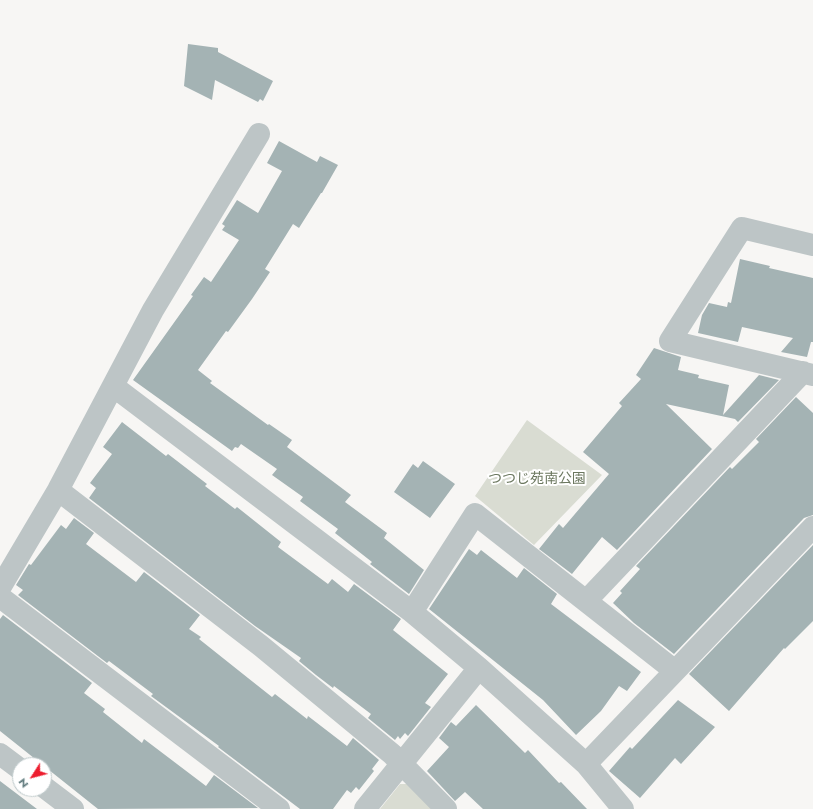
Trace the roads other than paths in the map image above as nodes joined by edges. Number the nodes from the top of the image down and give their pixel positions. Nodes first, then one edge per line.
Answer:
1 (259, 134) dead end
2 (813, 245) edge
3 (808, 374) edge
4 (113, 386) junction
5 (58, 490) junction
6 (813, 527) edge
7 (0, 588) edge
8 (0, 597) edge
9 (586, 601) junction
10 (412, 612) junction
11 (479, 668) junction
12 (675, 671) junction
13 (0, 754) edge
14 (12, 763) edge
15 (403, 764) junction
16 (586, 764) junction
17 (52, 793) edge
18 (73, 809) edge
19 (279, 809) edge
20 (365, 809) edge
21 (446, 809) edge
22 (623, 809) edge

1 - 4 street
2 - 3 street
3 - 9 street
4 - 5 street
4 - 10 street
5 - 7 street
5 - 15 street
6 - 12 street
8 - 19 street
9 - 10 street
9 - 12 street
10 - 11 street
11 - 15 street
11 - 16 street
12 - 16 street
13 - 14 street
15 - 20 street
15 - 21 street
16 - 22 street
17 - 18 street

